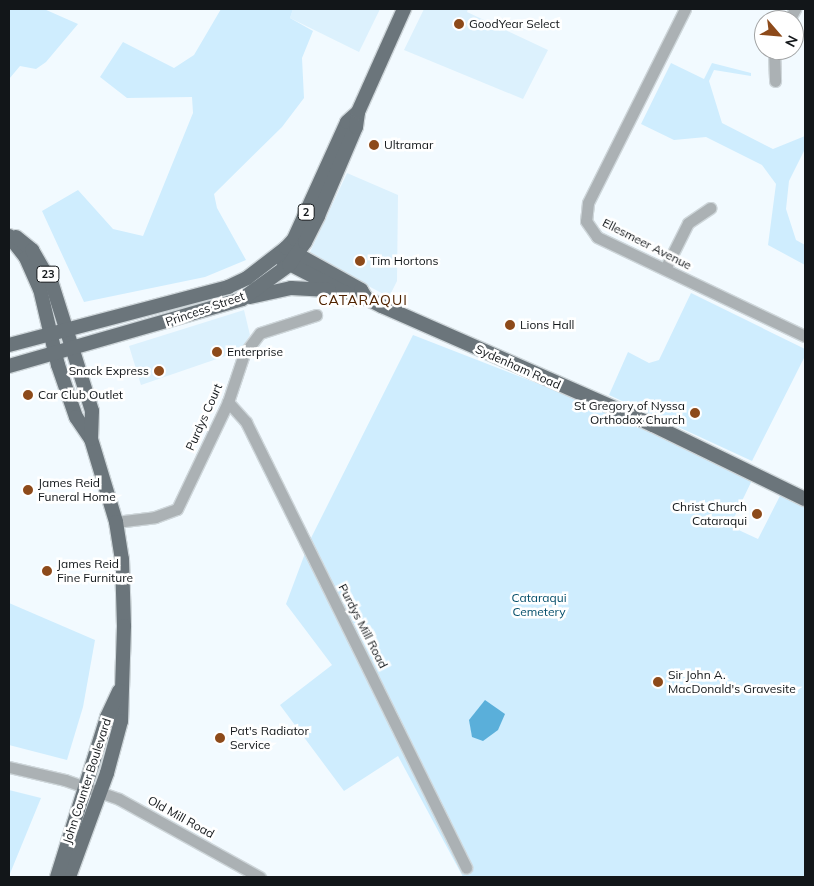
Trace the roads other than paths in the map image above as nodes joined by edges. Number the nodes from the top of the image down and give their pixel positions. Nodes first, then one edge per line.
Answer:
1 (404, 9) edge
2 (685, 9) edge
3 (774, 60) edge
4 (775, 81) dead end
5 (710, 208) dead end
6 (9, 235) edge
7 (287, 256) junction
8 (664, 269) junction
9 (338, 290) junction
10 (366, 298) junction
11 (242, 299) junction
12 (316, 315) dead end
13 (67, 329) junction
14 (50, 333) junction
15 (805, 336) edge
16 (9, 345) edge
17 (72, 346) junction
18 (55, 352) junction
19 (9, 366) edge
20 (228, 402) junction
21 (91, 439) junction
22 (805, 499) edge
23 (116, 522) junction
24 (121, 686) junction
25 (9, 767) edge
26 (86, 787) junction
27 (100, 792) junction
28 (466, 868) dead end
29 (57, 877) edge
30 (68, 877) edge
31 (260, 877) edge

1 - 7 main road, Princess Street / 2
2 - 8 street, Ellesmeer Avenue
3 - 4 street
5 - 8 street
6 - 13 main road, 23
6 - 14 main road, 23
7 - 9 main road, Sydenham Road
7 - 10 main road, Sydenham Road
7 - 11 main road, Princess Street / 2
7 - 13 main road, Princess Street
8 - 15 street, Ellesmeer Avenue
9 - 10 main road, Sydenham Road
9 - 11 main road
10 - 22 main road, Sydenham Road
11 - 17 main road, Princess Street / 2
12 - 20 street, Purdys Court
13 - 14 main road, Princess Street
13 - 17 main road, 23
14 - 16 main road, Princess Street
14 - 18 main road, John Counter Boulevard
17 - 18 main road, Princess Street / 2
17 - 21 main road, John Counter Boulevard
18 - 19 main road, Princess Street / 2
18 - 21 main road, John Counter Boulevard
20 - 23 street, Purdys Court
20 - 28 street, Purdys Mill Road
21 - 23 main road, John Counter Boulevard
23 - 24 main road, John Counter Boulevard
24 - 26 main road, John Counter Boulevard
24 - 27 main road, John Counter Boulevard
25 - 26 street, Old Mill Road
26 - 27 street, Old Mill Road
26 - 29 main road, John Counter Boulevard
27 - 30 main road, John Counter Boulevard
27 - 31 street, Old Mill Road

